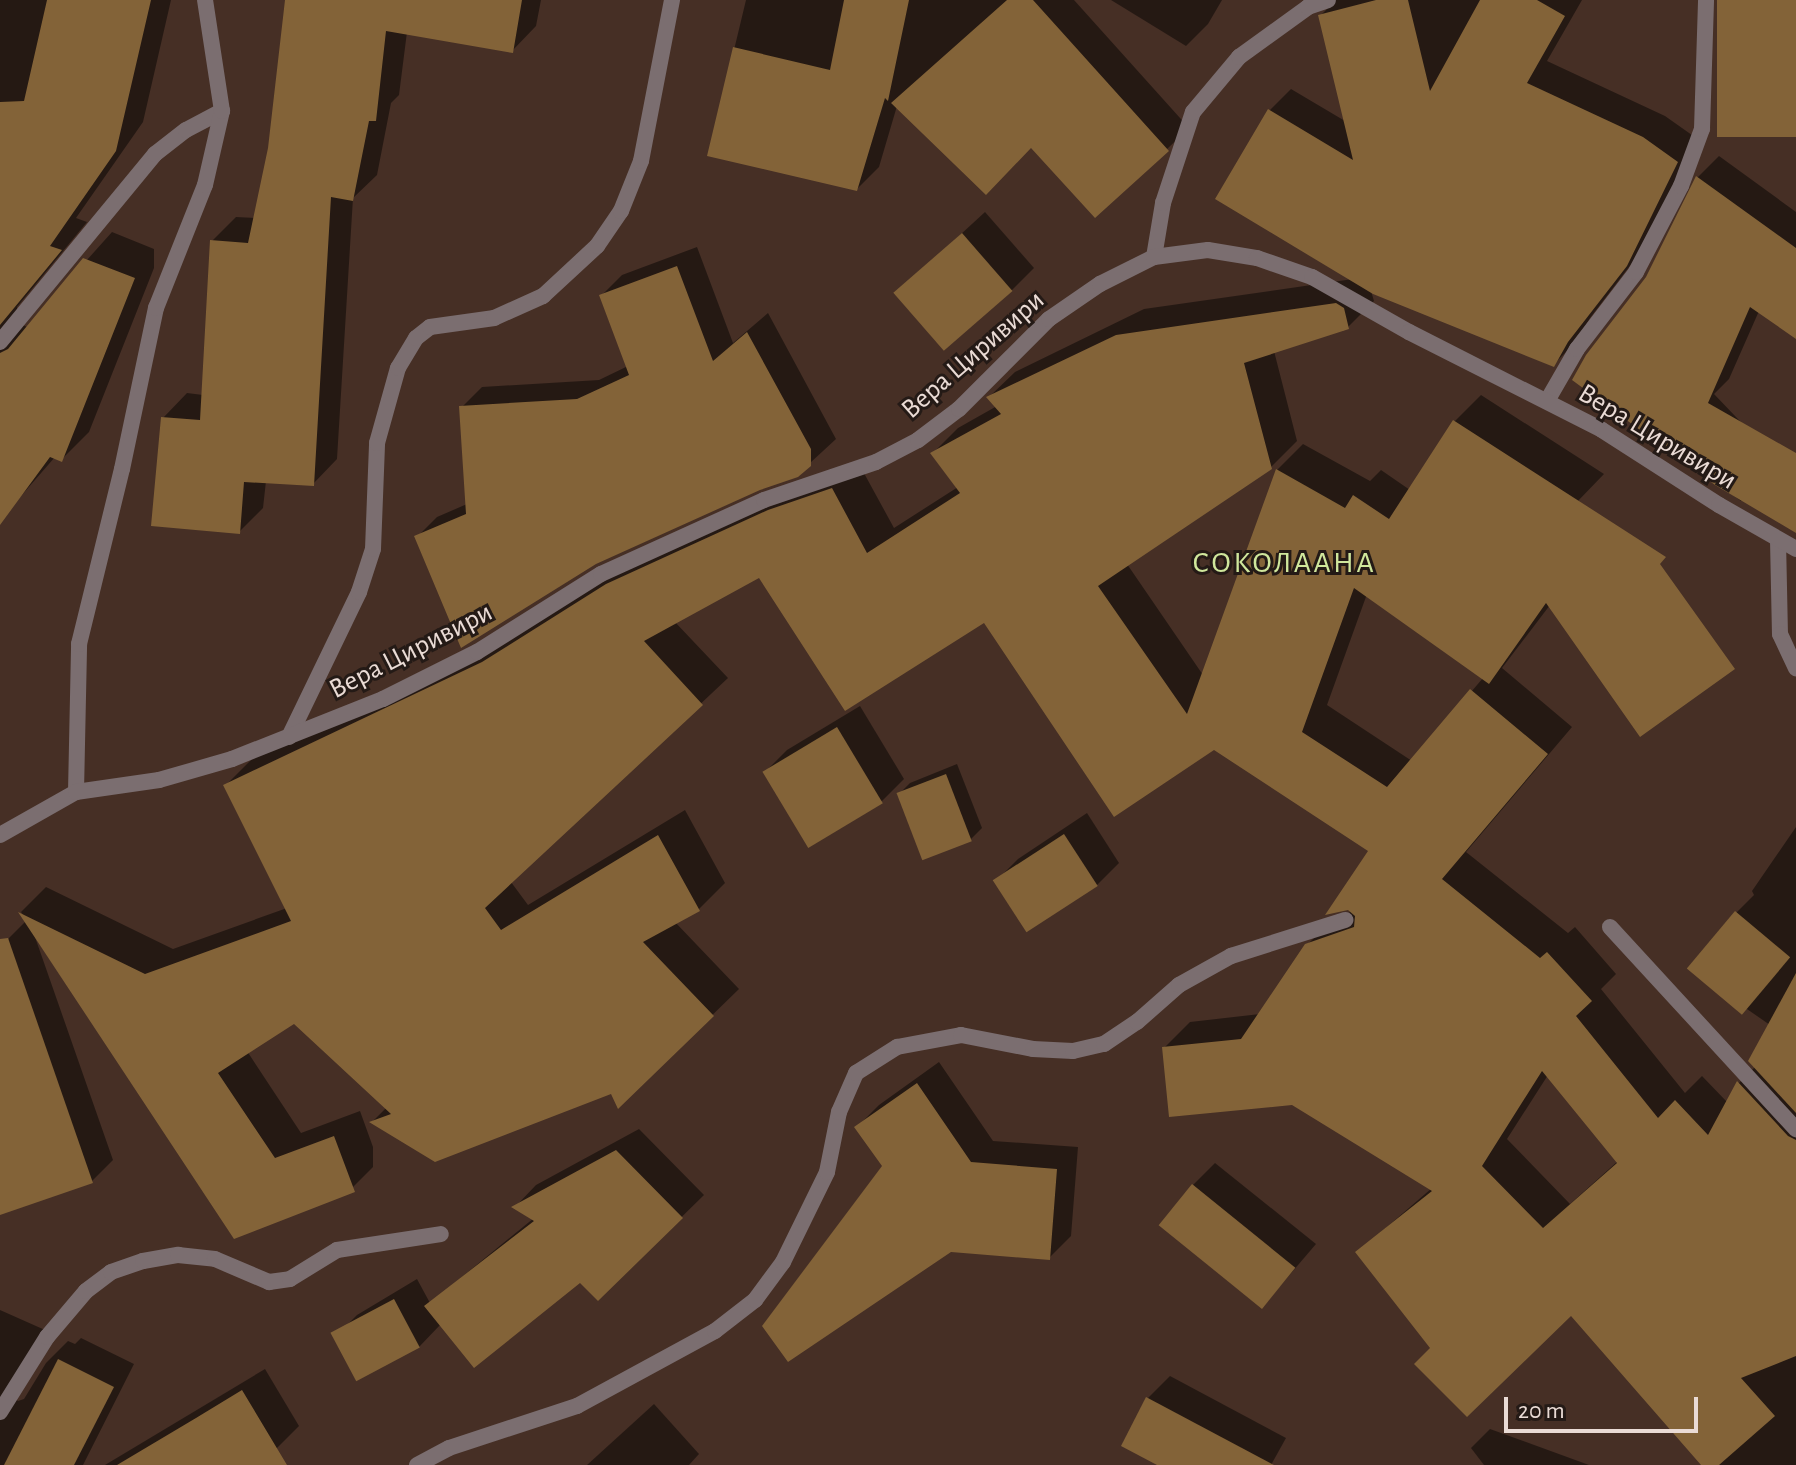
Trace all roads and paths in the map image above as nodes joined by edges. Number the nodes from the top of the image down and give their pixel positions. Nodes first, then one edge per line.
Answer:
1 (205, 0) edge
2 (672, 0) edge
3 (1328, 0) edge
4 (1706, 0) edge
5 (222, 111) junction
6 (1154, 257) junction
7 (0, 342) edge
8 (1547, 401) junction
9 (1778, 540) junction
10 (1796, 549) edge
11 (1796, 668) edge
12 (289, 737) junction
13 (76, 792) junction
14 (0, 835) edge
15 (1345, 920) dead end
16 (1610, 927) dead end
17 (1796, 1129) edge
18 (441, 1234) dead end
19 (0, 1412) edge
20 (417, 1465) edge

1 - 5 street
2 - 12 street
3 - 6 street
4 - 8 street
5 - 7 street
5 - 13 street
6 - 8 street, Вера Циривири
6 - 12 street, Вера Циривири
8 - 9 street, Вера Циривири
9 - 10 street, Вера Циривири
9 - 11 street
12 - 13 street, Вера Циривири
13 - 14 street
15 - 20 street
16 - 17 street
18 - 19 street

